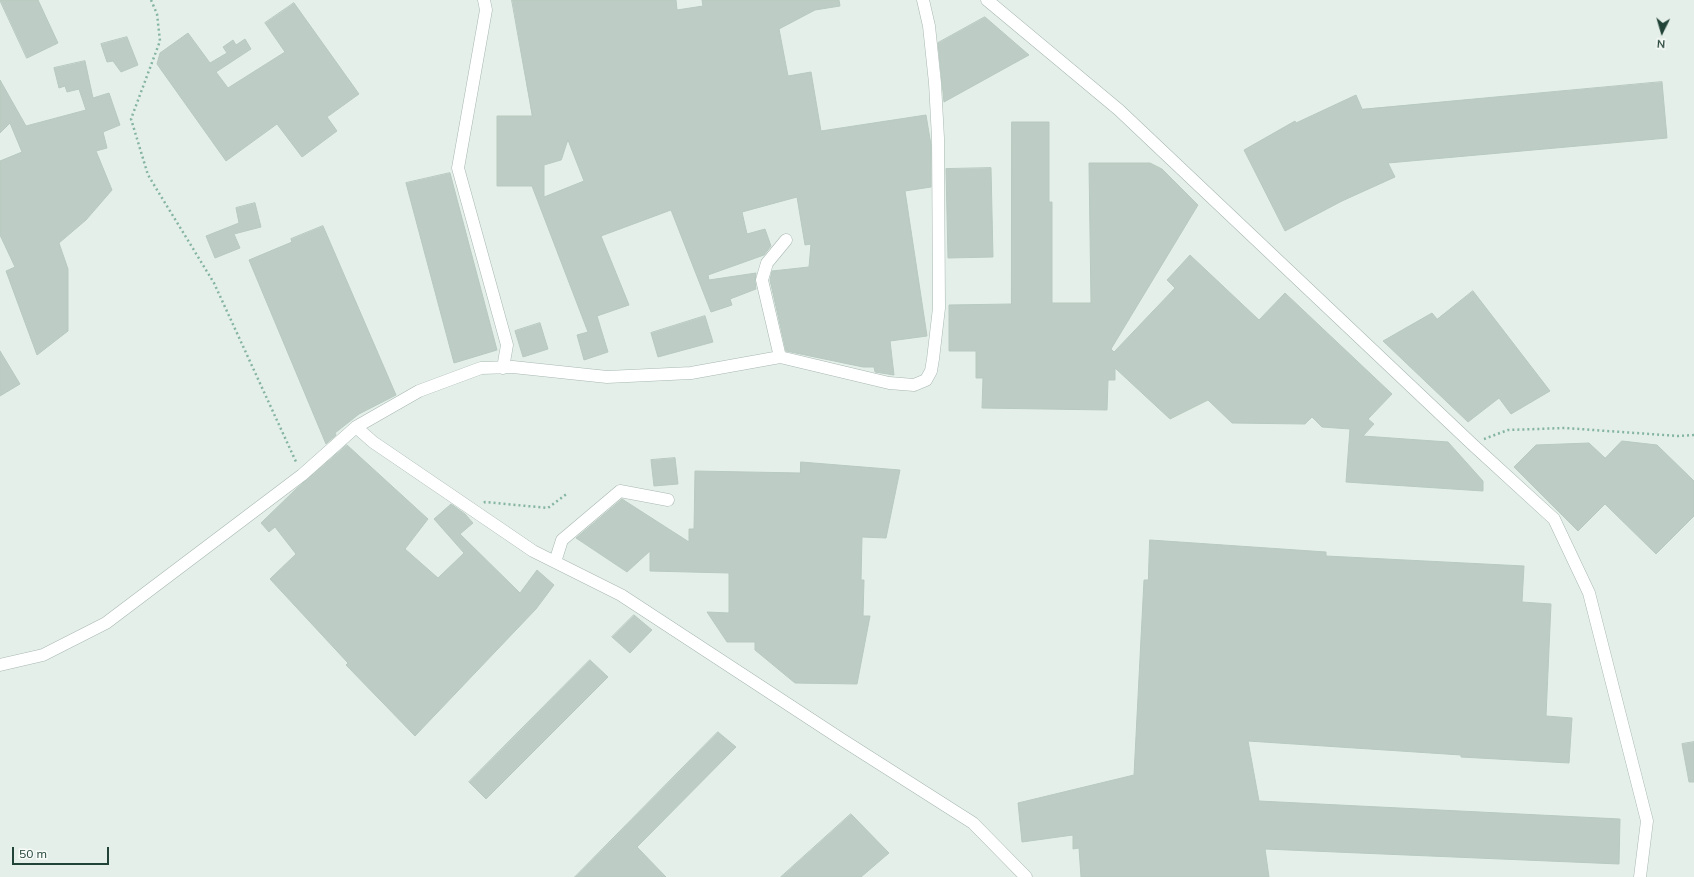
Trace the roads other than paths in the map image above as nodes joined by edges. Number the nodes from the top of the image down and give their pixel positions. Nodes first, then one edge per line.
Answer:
1 (484, 0) edge
2 (923, 0) edge
3 (986, 0) edge
4 (786, 240) dead end
5 (780, 357) junction
6 (503, 368) junction
7 (356, 427) junction
8 (668, 500) dead end
9 (555, 562) junction
10 (0, 665) edge
11 (1026, 877) edge
12 (1640, 877) edge

1 - 6 street
2 - 5 street
3 - 12 street
4 - 5 street
5 - 6 street
6 - 7 street
7 - 9 street
7 - 10 street
8 - 9 street
9 - 11 street

